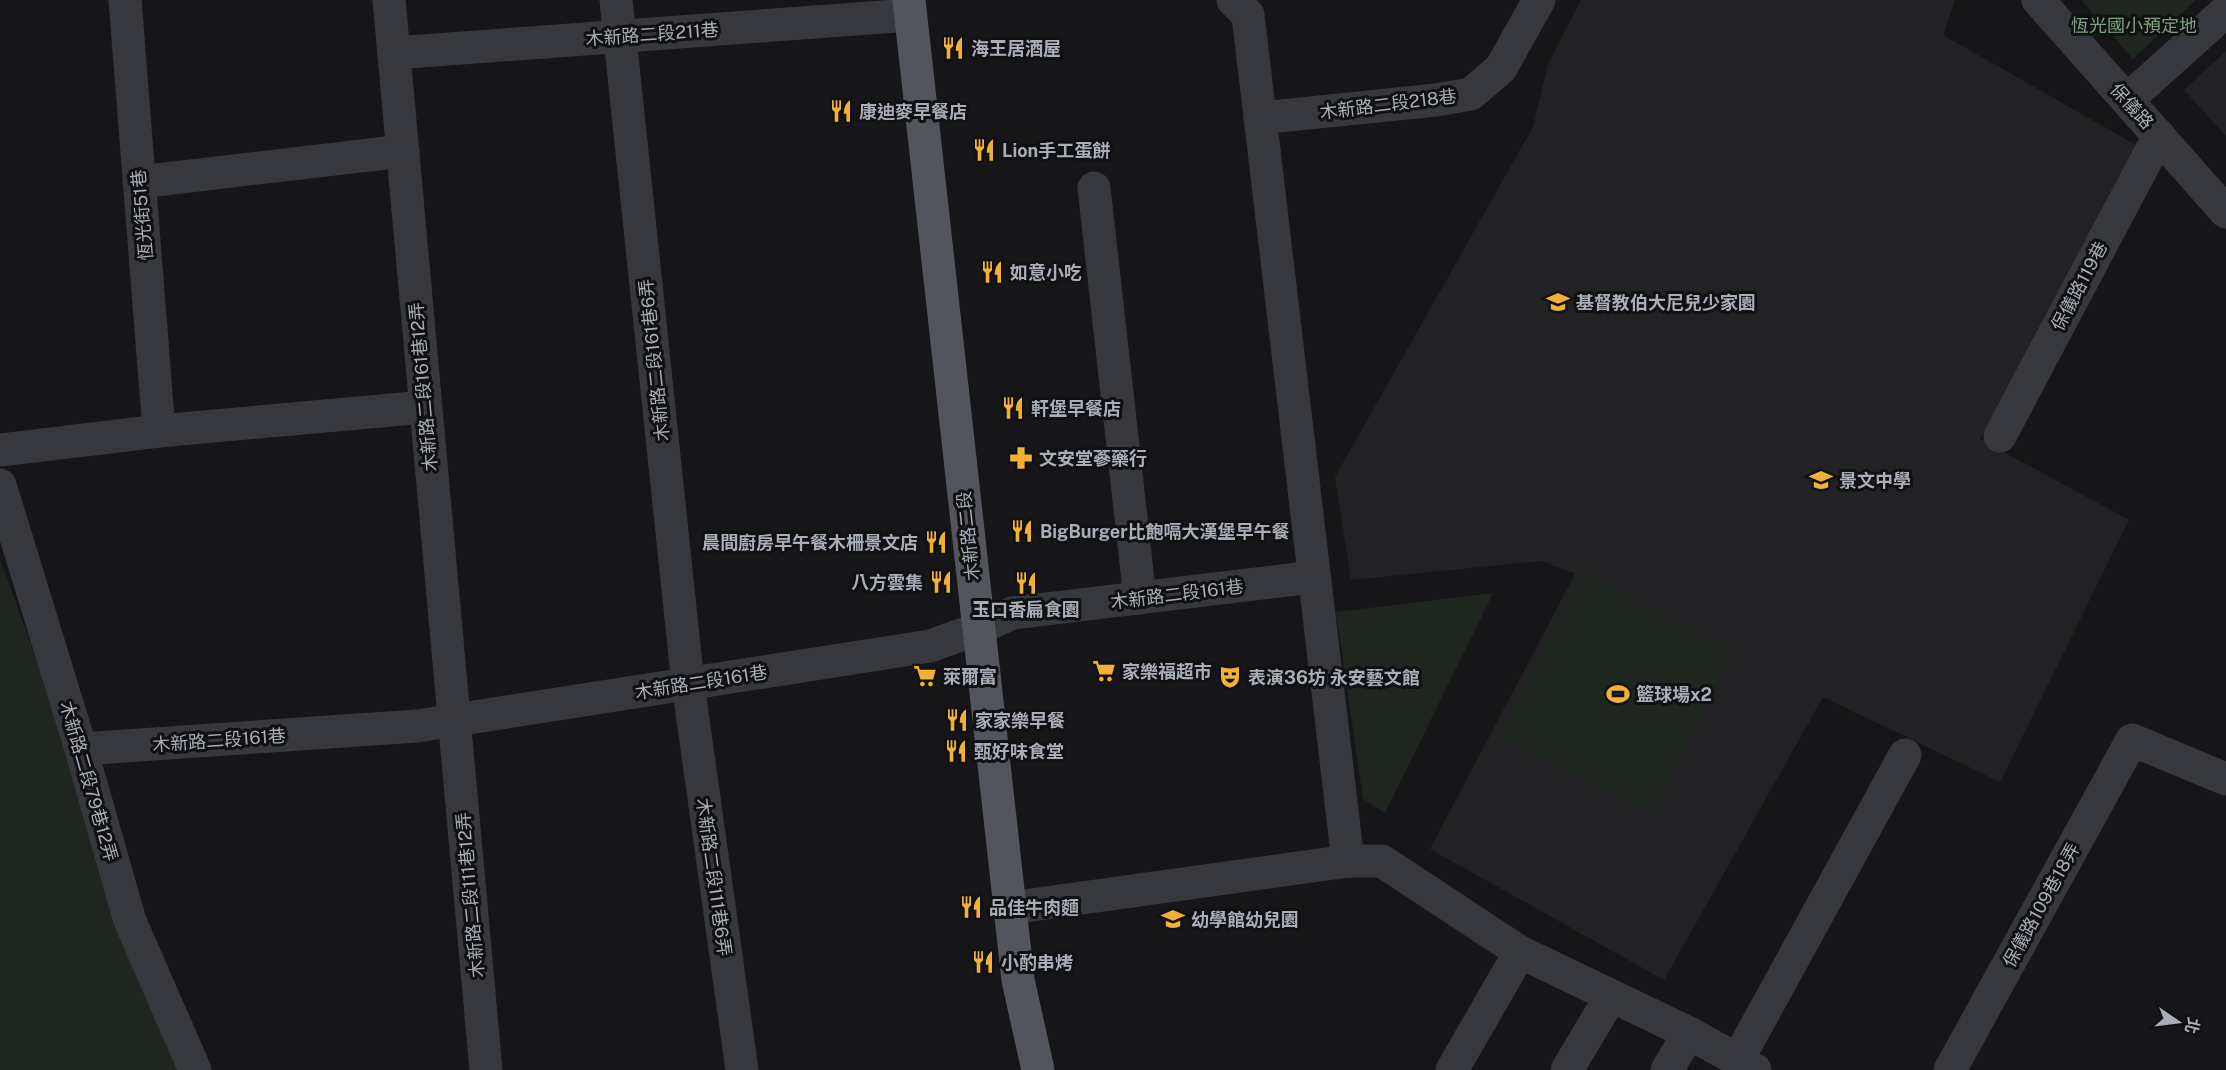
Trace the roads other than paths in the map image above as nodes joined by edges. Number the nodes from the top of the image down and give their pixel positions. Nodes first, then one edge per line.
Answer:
1 (125, 0) edge
2 (389, 0) edge
3 (616, 0) edge
4 (1233, 0) edge
5 (1539, 0) edge
6 (2038, 0) edge
7 (909, 7) edge
8 (2226, 11) edge
9 (621, 36) junction
10 (394, 53) junction
11 (2127, 100) junction
12 (1260, 118) junction
13 (2159, 136) junction
14 (403, 152) junction
15 (139, 182) junction
16 (1094, 188) dead end
17 (2226, 212) edge
18 (425, 408) junction
19 (159, 430) junction
20 (2000, 435) dead end
21 (0, 450) edge
22 (0, 485) edge
23 (1314, 577) junction
24 (1140, 598) junction
25 (978, 629) junction
26 (688, 684) junction
27 (454, 720) junction
28 (81, 749) junction
29 (1905, 755) dead end
30 (2226, 779) edge
31 (1348, 861) junction
32 (1010, 908) junction
33 (1520, 952) junction
34 (1611, 996) junction
35 (1689, 1033) junction
36 (1746, 1065) edge
37 (195, 1070) edge
38 (486, 1070) edge
39 (742, 1070) edge
40 (1038, 1070) edge
41 (1452, 1070) edge
42 (1568, 1070) edge
43 (1667, 1070) edge
44 (1950, 1070) edge

1 - 15 street, 恆光街51巷
2 - 10 street, 木新路二段161巷12弄
3 - 9 street, 木新路二段161巷6弄
4 - 12 street
5 - 12 street, 木新路二段218巷
6 - 11 street, 保儀路
7 - 9 street, 木新路二段211巷
7 - 25 main road, 木新路二段
8 - 11 street
9 - 10 street, 木新路二段211巷
9 - 26 street, 木新路二段161巷6弄
10 - 14 street, 木新路二段161巷12弄
11 - 13 street, 保儀路
12 - 23 street
13 - 17 street, 保儀路
13 - 20 street, 保儀路119巷
14 - 15 street
14 - 18 street, 木新路二段161巷12弄
15 - 19 street, 恆光街51巷
16 - 24 street
18 - 19 street
18 - 27 street, 木新路二段161巷12弄
19 - 21 street
22 - 28 street, 木新路二段79巷12弄
23 - 24 street, 木新路二段161巷
23 - 31 street
24 - 25 street, 木新路二段161巷
25 - 26 street, 木新路二段161巷
25 - 32 main road, 木新路二段
26 - 27 street, 木新路二段161巷
26 - 39 street, 木新路二段111巷6弄
27 - 28 street, 木新路二段161巷
27 - 38 street, 木新路二段111巷12弄
28 - 37 street, 木新路二段79巷12弄
29 - 36 street
30 - 44 street, 保儀路109巷18弄
31 - 32 street
31 - 33 street
32 - 40 main road, 木新路二段
33 - 34 street
33 - 41 street
34 - 35 street
34 - 42 street
35 - 36 street
35 - 43 street

